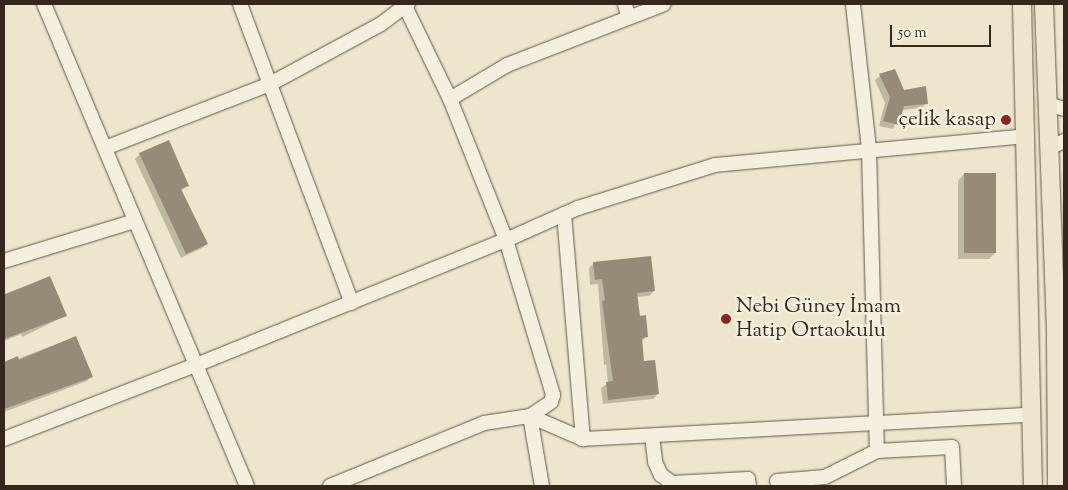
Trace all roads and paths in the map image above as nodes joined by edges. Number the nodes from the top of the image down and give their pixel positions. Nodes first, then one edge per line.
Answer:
1 (44, 4) edge
2 (240, 4) edge
3 (664, 4) edge
4 (853, 4) edge
5 (1022, 4) edge
6 (1044, 4) edge
7 (407, 5) edge
8 (626, 10) edge
9 (270, 84) junction
10 (450, 98) junction
11 (1056, 106) edge
12 (1025, 136) junction
13 (1057, 144) edge
14 (105, 148) junction
15 (870, 150) junction
16 (564, 214) junction
17 (136, 221) junction
18 (506, 240) junction
19 (4, 262) edge
20 (352, 303) junction
21 (1060, 338) edge
22 (196, 365) junction
23 (1031, 415) junction
24 (530, 416) junction
25 (878, 422) junction
26 (652, 436) junction
27 (4, 439) edge
28 (582, 439) junction
29 (877, 451) junction
30 (777, 481) dead end
31 (715, 484) edge
32 (685, 485) edge
33 (247, 486) edge
34 (330, 486) edge
35 (542, 486) edge
36 (749, 486) edge
37 (954, 486) edge
38 (1033, 486) edge
39 (1057, 486) edge

1 - 14 street
2 - 9 street
3 - 8 street
4 - 15 street
5 - 12 main road
6 - 11 main road
7 - 9 street
7 - 10 street
8 - 10 street
9 - 14 street
9 - 20 street
10 - 18 street
11 - 13 main road
12 - 15 street
12 - 23 main road
13 - 21 main road
14 - 17 street
15 - 16 street
15 - 25 street
16 - 18 street
16 - 28 street
17 - 19 street
17 - 22 street
18 - 20 street
18 - 24 street
20 - 22 street
21 - 39 main road
22 - 27 street
22 - 33 street
23 - 25 street
23 - 38 main road
24 - 28 street
24 - 34 street
24 - 35 street
25 - 26 street
25 - 29 street
26 - 28 street
26 - 32 street
29 - 30 street
29 - 37 street
31 - 32 street
31 - 36 street

